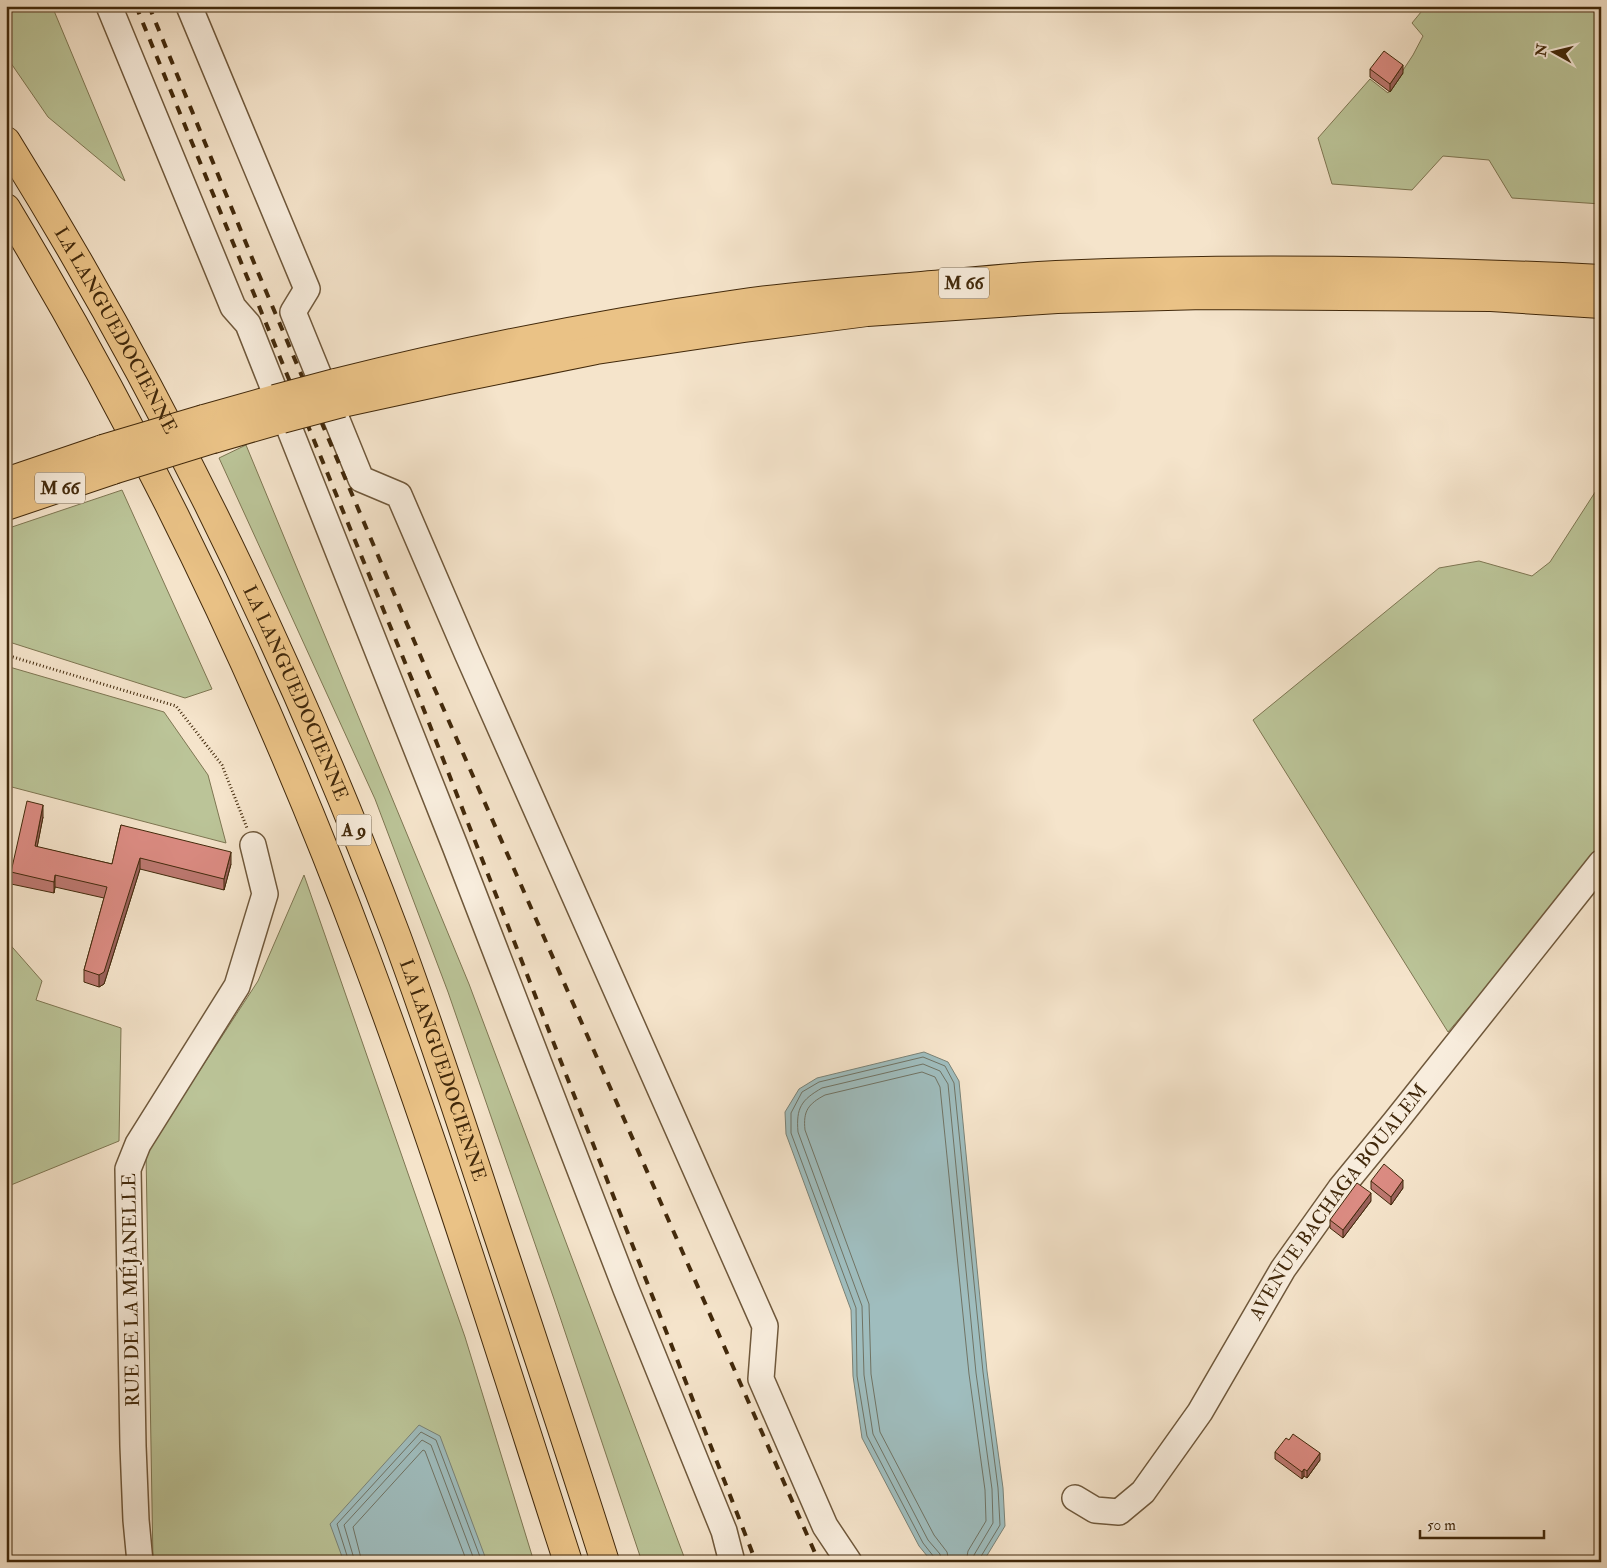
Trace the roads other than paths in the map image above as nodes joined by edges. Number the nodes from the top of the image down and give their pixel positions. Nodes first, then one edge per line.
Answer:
1 (109, 6) edge
2 (190, 6) edge
3 (6, 140) edge
4 (6, 208) edge
5 (1601, 279) edge
6 (1601, 304) edge
7 (339, 393) junction
8 (108, 460) junction
9 (6, 482) edge
10 (6, 506) edge
11 (253, 845) road end
12 (1601, 863) edge
13 (1074, 1498) dead end
14 (140, 1562) edge
15 (568, 1562) edge
16 (605, 1562) edge
17 (732, 1562) edge
18 (848, 1562) edge

1 - 17 street
2 - 18 street
3 - 16 highway, LA LANGUEDOCIENNE / A 9
4 - 15 highway, LA LANGUEDOCIENNE / A 9
5 - 7 highway, M 66
6 - 7 highway, M 66
7 - 8 highway, M 66, bridge
8 - 9 highway, M 66
8 - 10 highway, M 66
11 - 14 street, RUE DE LA MÉJANELLE
12 - 13 street, AVENUE BACHAGA BOUALEM

